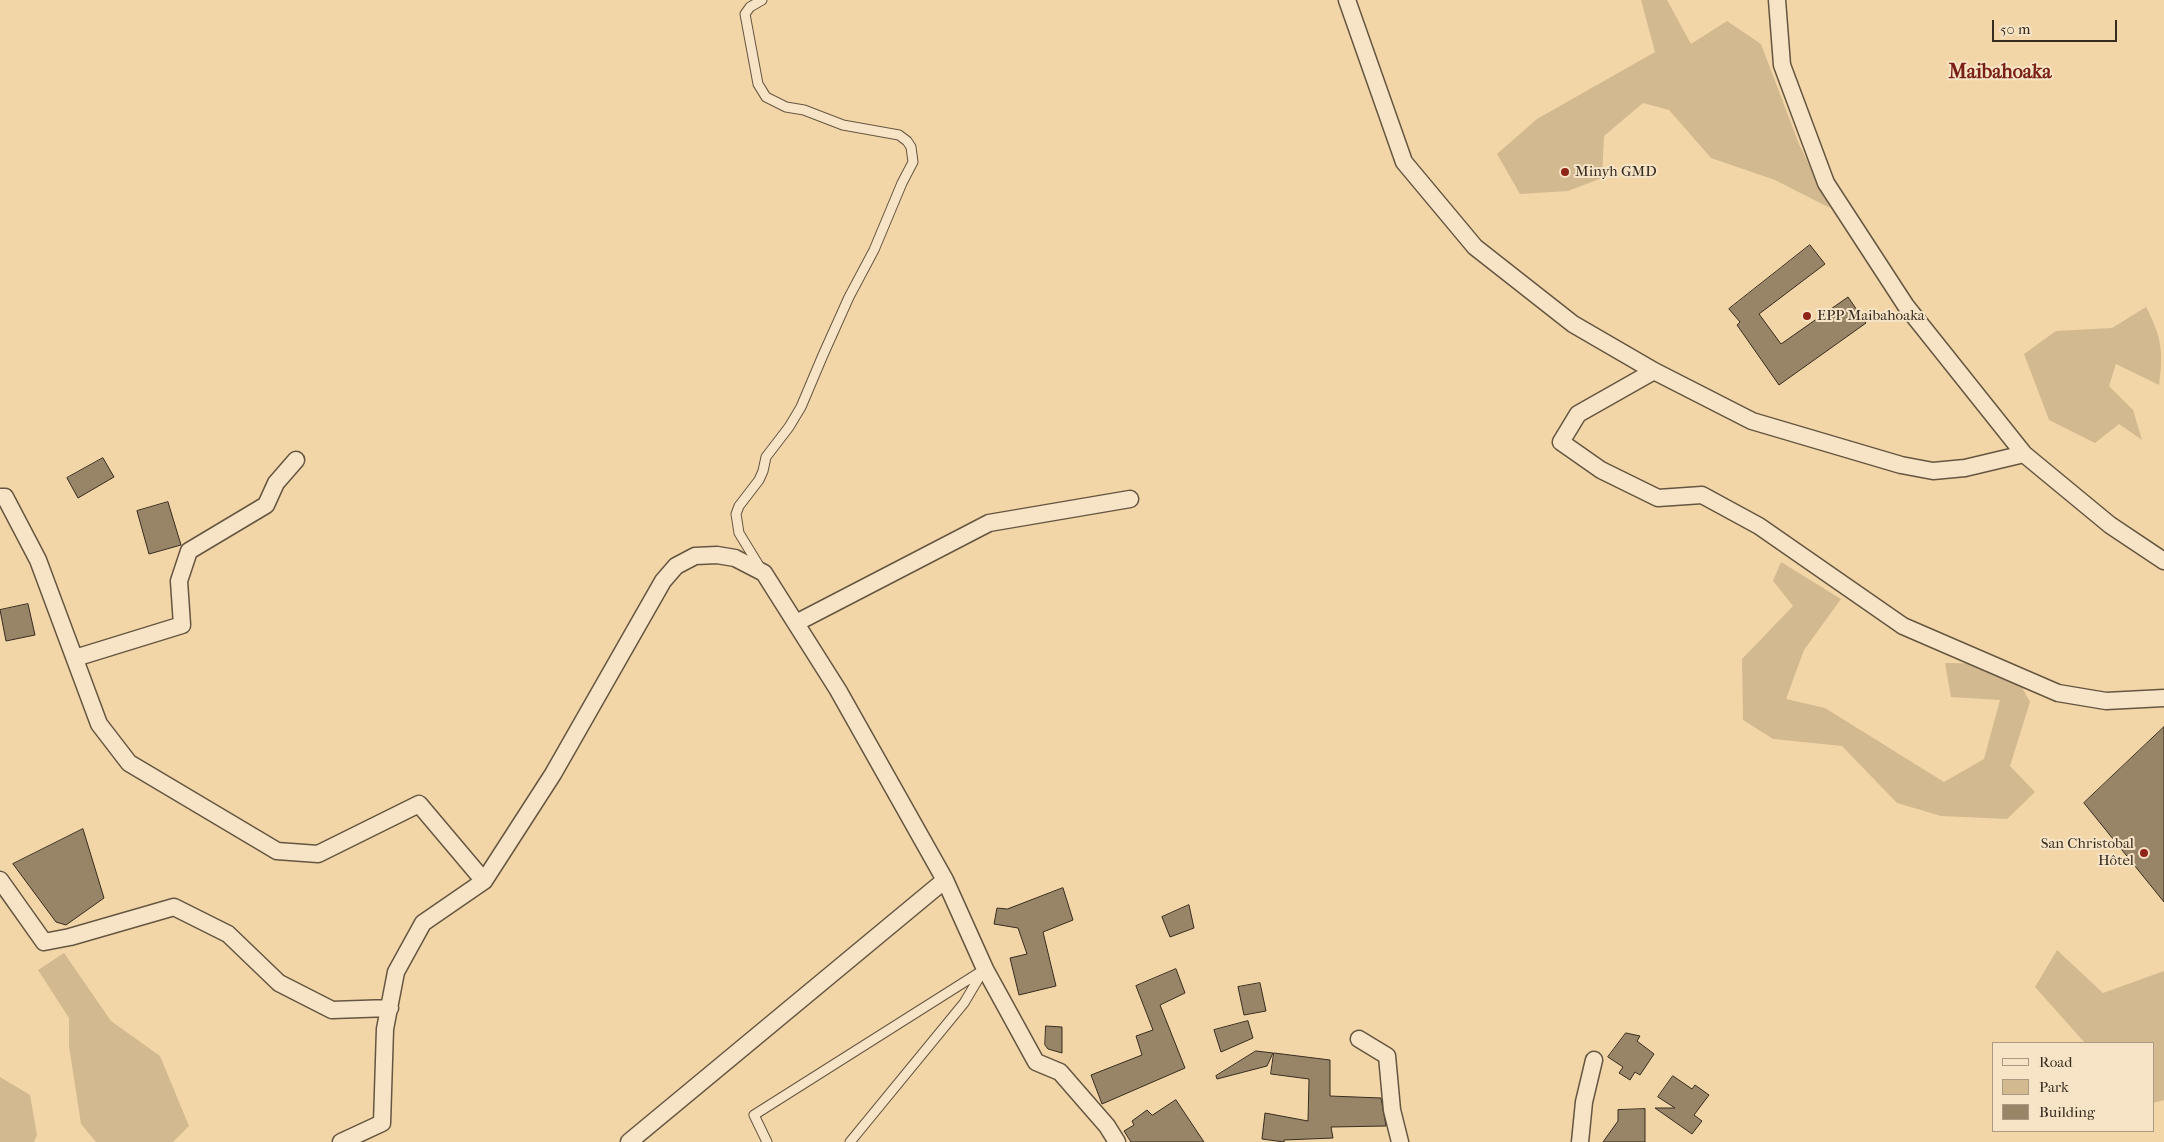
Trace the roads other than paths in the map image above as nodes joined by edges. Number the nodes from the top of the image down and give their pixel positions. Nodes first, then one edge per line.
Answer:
1 (762, 0) edge
2 (1347, 0) edge
3 (1777, 0) edge
4 (1654, 371) junction
5 (2024, 454) junction
6 (296, 460) dead end
7 (0, 497) edge
8 (1130, 498) dead end
9 (2164, 560) edge
10 (764, 573) junction
11 (796, 623) junction
12 (75, 658) junction
13 (2164, 698) edge
14 (0, 880) edge
15 (945, 880) junction
16 (484, 881) junction
17 (985, 969) junction
18 (390, 1008) junction
19 (1359, 1039) dead end
20 (1594, 1060) dead end
21 (765, 1141) edge
22 (341, 1142) edge
23 (629, 1142) edge
24 (850, 1142) edge
25 (1117, 1142) edge
26 (1400, 1142) edge
27 (1580, 1142) edge

1 - 10 lane
2 - 4 street
3 - 5 street
4 - 5 street
4 - 13 street
5 - 9 street
6 - 12 street
7 - 12 street
8 - 11 street
10 - 11 street
10 - 16 street
11 - 15 street
12 - 16 street
14 - 18 street
15 - 17 street
15 - 23 street
16 - 18 street
17 - 21 lane
17 - 24 lane
17 - 25 street
18 - 22 street
19 - 26 street
20 - 27 street

